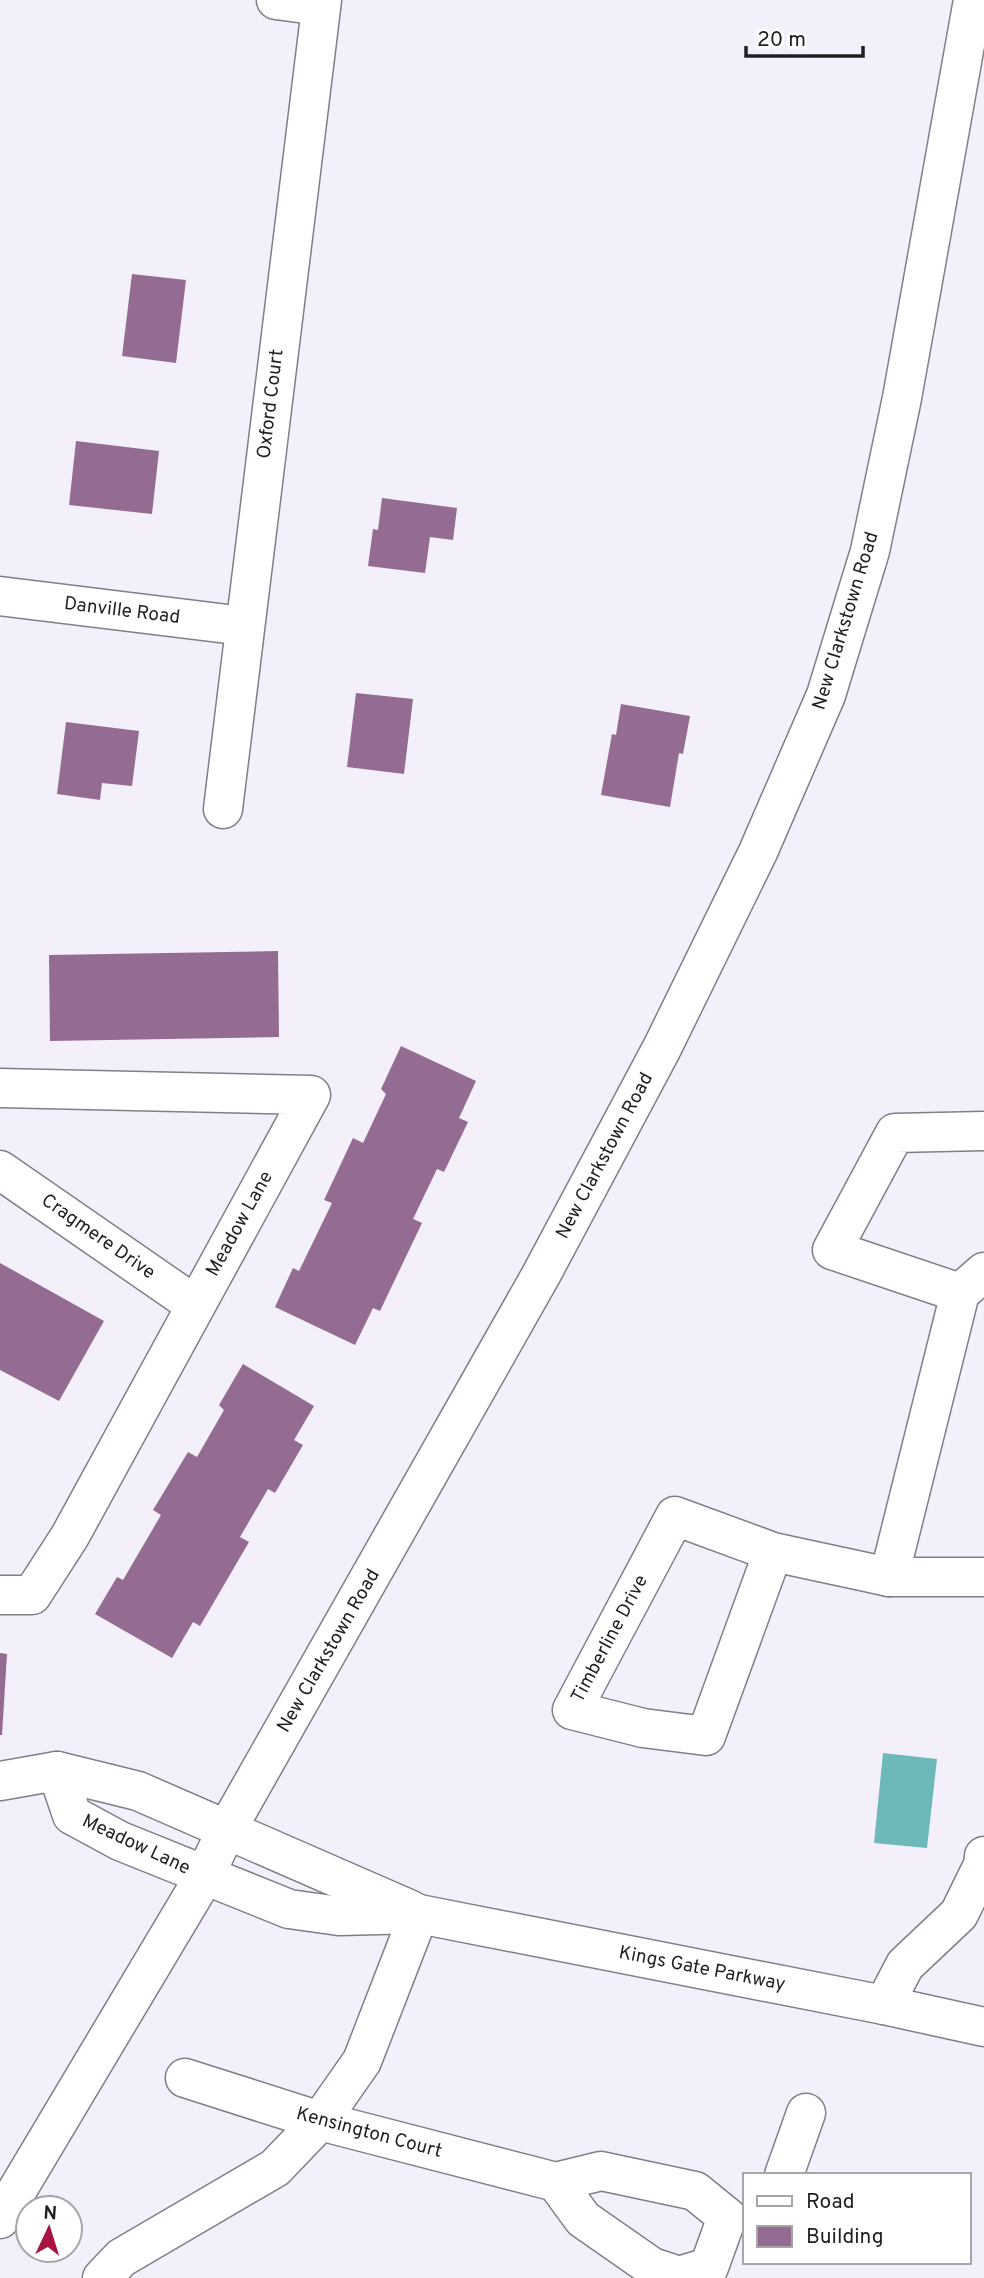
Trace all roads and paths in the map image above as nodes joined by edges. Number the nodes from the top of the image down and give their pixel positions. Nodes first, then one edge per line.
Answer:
1 (276, 0) edge
2 (973, 0) edge
3 (322, 3) edge
4 (0, 596) edge
5 (244, 626) junction
6 (223, 809) dead end
7 (0, 1088) edge
8 (984, 1131) edge
9 (0, 1170) edge
10 (972, 1282) edge
11 (195, 1305) junction
12 (773, 1552) junction
13 (889, 1577) junction
14 (984, 1577) edge
15 (0, 1595) edge
16 (57, 1771) junction
17 (0, 1781) edge
18 (227, 1829) junction
19 (984, 1856) edge
20 (204, 1877) junction
21 (419, 1914) junction
22 (884, 2005) junction
23 (984, 2027) edge
24 (185, 2078) dead end
25 (806, 2113) dead end
26 (320, 2121) junction
27 (786, 2173) edge
28 (556, 2182) junction
29 (736, 2216) edge
30 (0, 2219) edge
31 (102, 2278) edge

1 - 3 street
2 - 18 street, New Clarkstown Road
3 - 5 street, Oxford Court
4 - 5 street, Danville Road
5 - 6 street, Oxford Court
7 - 11 street, Meadow Lane
8 - 10 street
9 - 11 street, Cragmere Drive
10 - 13 street
11 - 15 street, Meadow Lane
12 - 12 street, Timberline Drive
12 - 13 street, Timberline Drive
13 - 14 street, Timberline Drive
16 - 17 street
16 - 18 street
16 - 20 street, Meadow Lane
18 - 20 street, New Clarkstown Road
18 - 21 street, Kings Gate Parkway
19 - 22 street
20 - 21 street, Kings Gate Parkway
20 - 30 street, New Clarkstown Road
21 - 22 street, Kings Gate Parkway
21 - 26 street
22 - 23 street, Kings Gate Parkway
24 - 26 street, Kensington Court
25 - 27 street
26 - 28 street, Kensington Court
26 - 31 street
28 - 29 street, Kensington Court
28 - 29 street, Kensington Court

